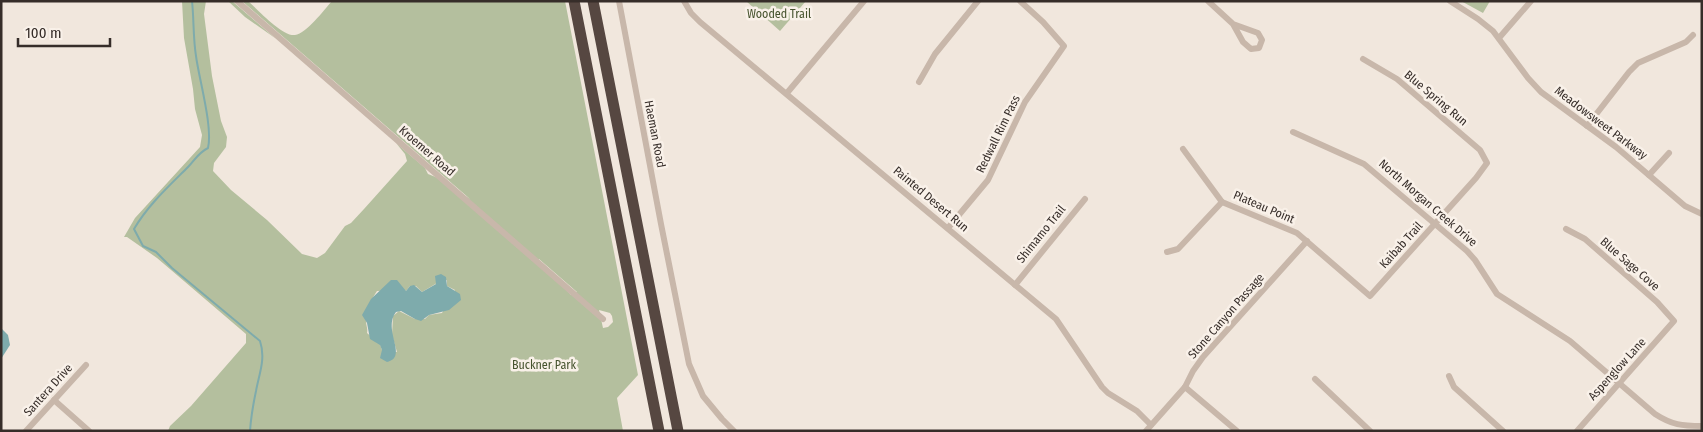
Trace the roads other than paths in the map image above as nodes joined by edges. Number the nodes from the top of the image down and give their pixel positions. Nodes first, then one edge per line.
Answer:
1 (237, 1) edge
2 (574, 1) edge
3 (593, 1) edge
4 (619, 1) edge
5 (684, 1) edge
6 (864, 1) edge
7 (978, 1) edge
8 (1020, 1) edge
9 (1208, 1) edge
10 (1450, 1) edge
11 (1531, 1) edge
12 (1234, 24) junction
13 (1693, 35) dead end
14 (1499, 38) junction
15 (1363, 59) dead end
16 (920, 82) dead end
17 (787, 93) junction
18 (1587, 126) junction
19 (1293, 132) dead end
20 (1183, 149) dead end
21 (1669, 152) dead end
22 (1487, 163) joint
23 (1649, 175) junction
24 (1085, 199) dead end
25 (1222, 202) junction
26 (1702, 214) edge
27 (1436, 224) junction
28 (948, 228) junction
29 (1566, 229) dead end
30 (1307, 241) junction
31 (1167, 252) dead end
32 (1015, 284) junction
33 (1370, 296) joint
34 (604, 318) dead end
35 (1674, 321) joint
36 (86, 364) dead end
37 (1449, 376) dead end
38 (1315, 379) dead end
39 (1620, 383) junction
40 (1185, 387) junction
41 (54, 400) junction
42 (1151, 424) junction
43 (1702, 426) edge
44 (26, 431) edge
45 (89, 431) edge
46 (659, 431) edge
47 (678, 431) edge
48 (734, 431) edge
49 (1146, 431) edge
50 (1236, 431) edge
51 (1370, 431) edge
52 (1503, 431) edge
53 (1577, 431) edge

1 - 34 street, Kroemer Road
2 - 46 highway
3 - 47 highway
4 - 48 street, Haeman Road
5 - 17 street, Painted Desert Run
6 - 17 street
7 - 16 street
8 - 28 street, Redwall Rim Pass
9 - 12 street
10 - 14 street, Meadowsweet Parkway
11 - 14 street
12 - 12 street
13 - 18 street
14 - 18 street, Meadowsweet Parkway
15 - 22 street, Blue Spring Run
17 - 28 street, Painted Desert Run
18 - 23 street, Meadowsweet Parkway
19 - 27 street, North Morgan Creek Drive
20 - 25 street, Plateau Point
21 - 23 street
22 - 27 street, Kaibab Trail
23 - 26 street, Meadowsweet Parkway
24 - 32 street, Shimamo Trail
25 - 30 street, Plateau Point
25 - 31 street
27 - 33 street, Kaibab Trail
27 - 39 street, North Morgan Creek Drive
28 - 32 street, Painted Desert Run
29 - 35 street, Blue Sage Cove
30 - 33 street, Plateau Point
30 - 40 street, Stone Canyon Passage
32 - 42 street, Painted Desert Run
35 - 39 street, Aspenglow Lane
36 - 41 street, Santera Drive
37 - 52 street
38 - 51 street
39 - 43 street, North Morgan Creek Drive
39 - 53 street, Aspenglow Lane
40 - 42 street, Stone Canyon Passage
40 - 50 street
41 - 44 street, Santera Drive
41 - 45 street
42 - 49 street, Stone Canyon Passage

